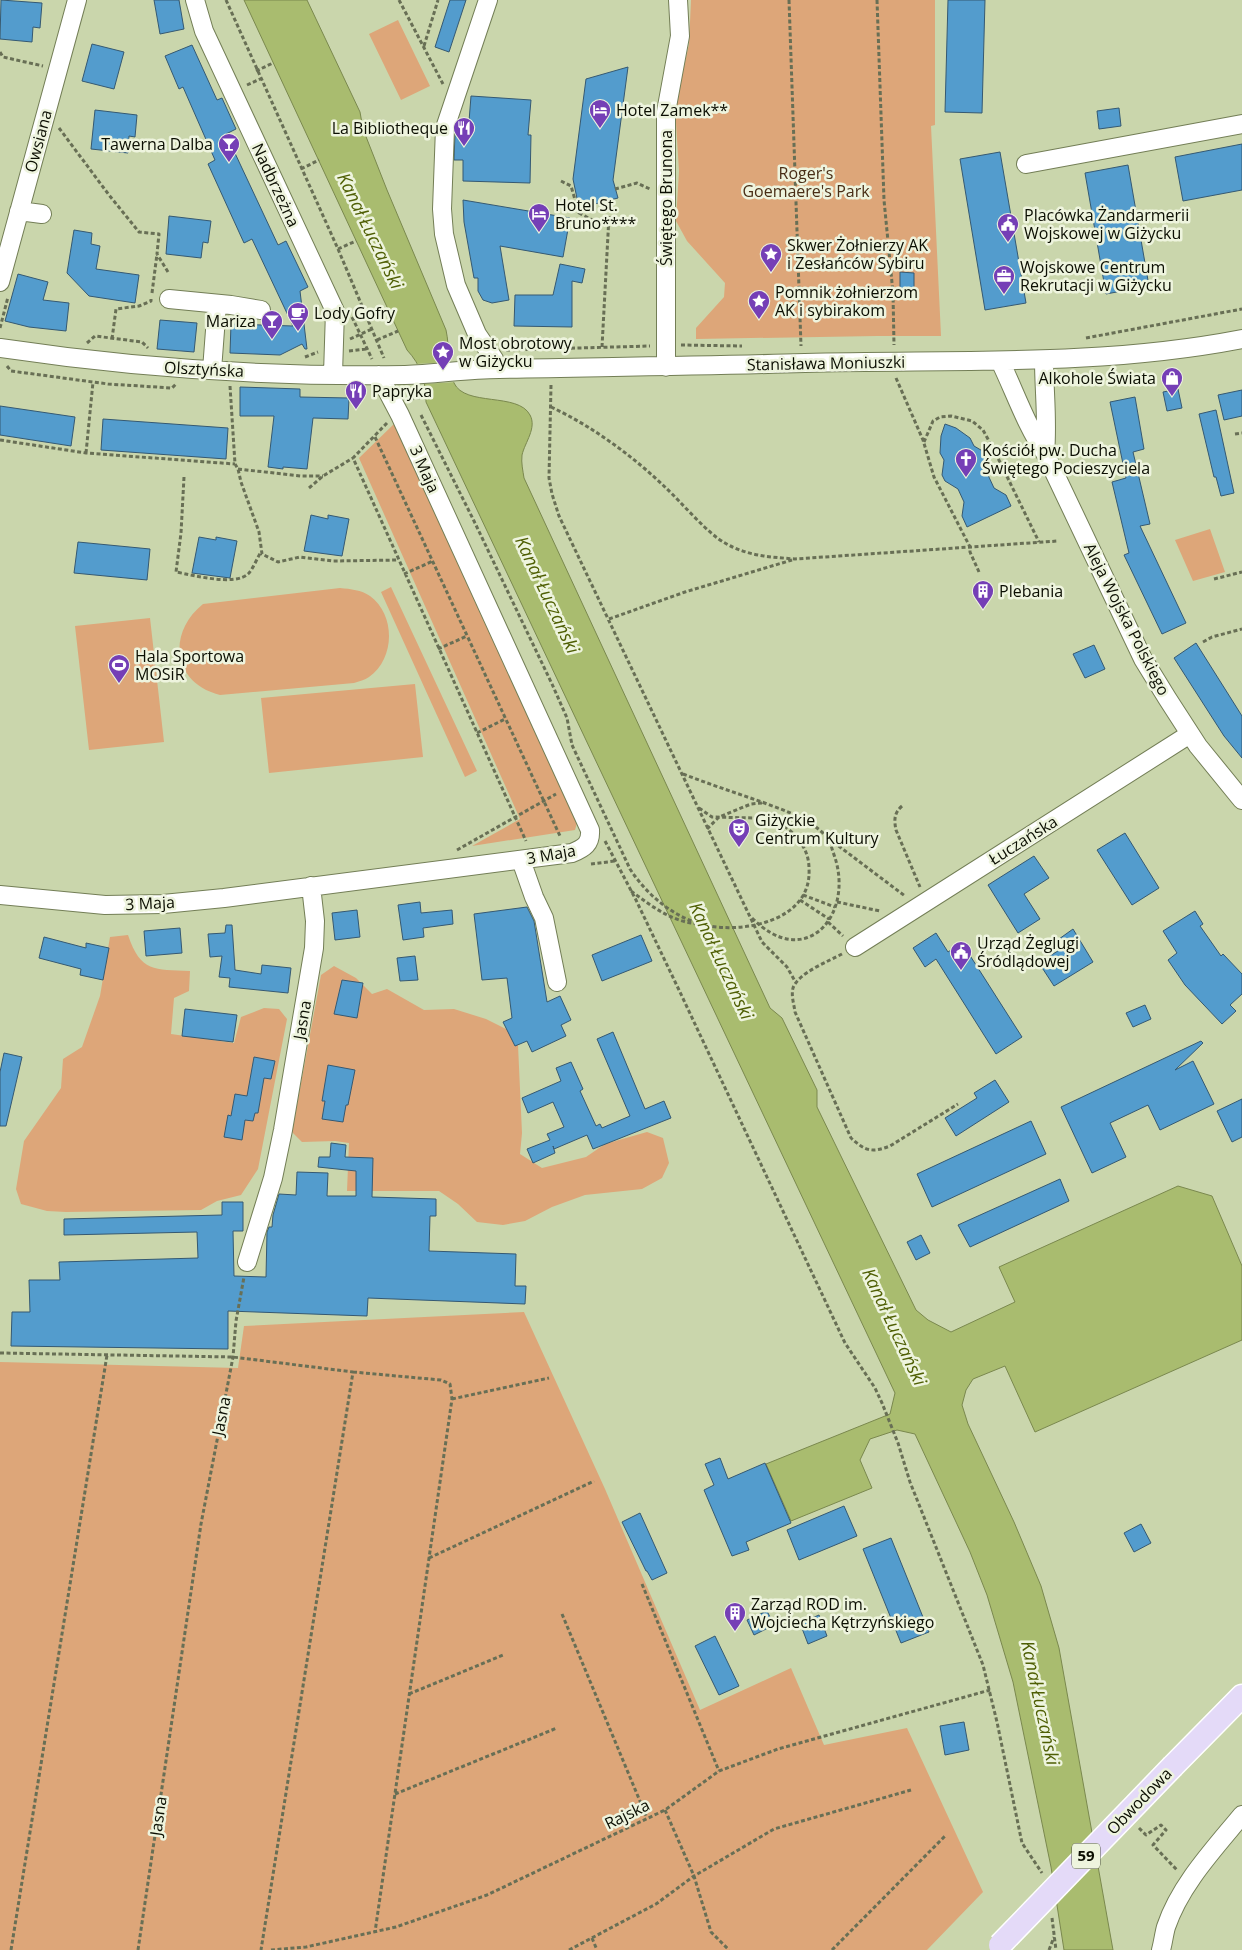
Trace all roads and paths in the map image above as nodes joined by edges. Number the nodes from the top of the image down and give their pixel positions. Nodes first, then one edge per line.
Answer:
1 (77, 0) edge
2 (194, 0) edge
3 (226, 0) edge
4 (400, 0) edge
5 (438, 0) edge
6 (488, 0) edge
7 (678, 0) edge
8 (789, 0) edge
9 (877, 0) edge
10 (424, 47) junction
11 (273, 63) dead end
12 (256, 71) junction
13 (452, 102) junction
14 (1242, 124) edge
15 (318, 160) dead end
16 (1026, 164) dead end
17 (301, 169) junction
18 (561, 181) dead end
19 (615, 189) dead end
20 (109, 195) dead end
21 (666, 198) junction
22 (19, 211) junction
23 (42, 214) dead end
24 (609, 216) dead end
25 (596, 222) dead end
26 (356, 240) dead end
27 (338, 249) junction
28 (157, 254) junction
29 (3, 259) edge
30 (168, 272) dead end
31 (0, 282) edge
32 (169, 299) dead end
33 (217, 304) junction
34 (1242, 309) edge
35 (261, 310) dead end
36 (372, 329) junction
37 (398, 331) dead end
38 (112, 338) dead end
39 (1078, 339) dead end
40 (1242, 339) edge
41 (904, 344) dead end
42 (666, 345) junction
43 (743, 346) dead end
44 (791, 346) dead end
45 (0, 348) edge
46 (602, 348) junction
47 (367, 349) dead end
48 (894, 353) junction
49 (1044, 360) junction
50 (1000, 361) junction
51 (495, 364) junction
52 (666, 367) junction
53 (212, 370) junction
54 (333, 374) junction
55 (410, 374) joint
56 (379, 375) junction
57 (896, 379) junction
58 (905, 379) dead end
59 (93, 382) dead end
60 (230, 383) dead end
61 (545, 384) dead end
62 (551, 385) junction
63 (560, 385) dead end
64 (424, 397) dead end
65 (404, 400) dead end
66 (551, 407) junction
67 (419, 411) dead end
68 (392, 418) dead end
69 (1242, 433) edge
70 (1235, 434) dead end
71 (375, 436) junction
72 (0, 440) edge
73 (924, 443) junction
74 (86, 453) junction
75 (1046, 453) junction
76 (353, 458) junction
77 (235, 464) junction
78 (238, 469) junction
79 (323, 476) junction
80 (184, 478) dead end
81 (309, 488) dead end
82 (1058, 541) dead end
83 (1039, 542) junction
84 (970, 547) junction
85 (261, 551) junction
86 (795, 559) junction
87 (398, 560) junction
88 (433, 561) junction
89 (979, 572) dead end
90 (1242, 573) edge
91 (404, 574) junction
92 (1214, 579) dead end
93 (609, 619) junction
94 (1242, 629) edge
95 (467, 636) junction
96 (1203, 642) dead end
97 (438, 649) junction
98 (505, 719) junction
99 (476, 732) junction
100 (1190, 734) junction
101 (682, 774) junction
102 (569, 785) junction
103 (1242, 800) edge
104 (544, 802) junction
105 (765, 803) junction
106 (696, 806) junction
107 (902, 806) dead end
108 (719, 817) junction
109 (515, 818) junction
110 (707, 829) junction
111 (560, 836) dead end
112 (828, 837) junction
113 (470, 850) dead end
114 (519, 851) junction
115 (615, 861) dead end
116 (311, 886) junction
117 (629, 889) junction
118 (0, 895) edge
119 (803, 895) junction
120 (800, 900) junction
121 (837, 902) junction
122 (923, 904) junction
123 (835, 907) junction
124 (748, 915) junction
125 (903, 916) junction
126 (829, 919) junction
127 (702, 924) junction
128 (856, 947) joint
129 (557, 982) dead end
130 (796, 983) junction
131 (958, 1104) dead end
132 (247, 1262) joint
133 (0, 1353) edge
134 (107, 1355) junction
135 (232, 1357) junction
136 (353, 1372) junction
137 (549, 1378) dead end
138 (452, 1399) junction
139 (594, 1481) dead end
140 (429, 1558) junction
141 (642, 1584) dead end
142 (562, 1614) dead end
143 (503, 1655) dead end
144 (990, 1690) junction
145 (409, 1694) junction
146 (1242, 1696) edge
147 (557, 1728) dead end
148 (719, 1771) junction
149 (911, 1790) dead end
150 (395, 1794) junction
151 (665, 1810) junction
152 (1242, 1815) edge
153 (648, 1818) junction
154 (1135, 1825) dead end
155 (946, 1835) dead end
156 (694, 1876) junction
157 (1044, 1876) dead end
158 (1190, 1882) junction
159 (1051, 1911) dead end
160 (375, 1932) junction
161 (1054, 1936) junction
162 (592, 1938) junction
163 (997, 1947) edge
164 (11, 1950) edge
165 (138, 1950) edge
166 (261, 1950) edge
167 (271, 1950) edge
168 (569, 1950) edge
169 (597, 1950) edge
170 (729, 1950) edge
171 (832, 1950) edge
172 (1049, 1950) edge
173 (1056, 1950) edge
174 (1161, 1950) edge

1 - 22 street, Owsiana
2 - 54 street, Nadbrzeżna
3 - 12 path
4 - 10 path
5 - 10 path
6 - 13 street
7 - 21 street, Świętego Brunona
8 - 44 path
9 - 48 path
10 - 13 path
11 - 12 path
12 - 17 path
13 - 51 street
14 - 16 street
15 - 17 path
17 - 27 path
18 - 25 path
19 - 21 path
20 - 28 path
21 - 42 street, Świętego Brunona
22 - 23 street
22 - 29 street, Owsiana
24 - 46 path
26 - 27 path
27 - 36 path
28 - 30 path
28 - 38 path
29 - 31 street, Owsiana
32 - 33 street
33 - 35 street
33 - 53 street
34 - 39 path
36 - 37 path
36 - 47 path
40 - 49 street, Stanisława Moniuszki
41 - 48 path
42 - 43 path
42 - 46 path
42 - 52 street, Świętego Brunona
45 - 53 street, Olsztyńska
46 - 51 path
48 - 50 street, Stanisława Moniuszki
48 - 52 street, Stanisława Moniuszki
48 - 57 path
49 - 50 street, Stanisława Moniuszki
49 - 75 street, Aleja Wojska Polskiego
50 - 75 street, Aleja Wojska Polskiego
51 - 52 street, Stanisława Moniuszki
51 - 55 street, Stanisława Moniuszki
53 - 54 street, Olsztyńska
54 - 56 street, Olsztyńska
55 - 56 street, Olsztyńska
56 - 102 street, 3 Maja
57 - 58 path
57 - 73 path
59 - 74 path
60 - 77 path
61 - 62 path
62 - 63 path
62 - 66 path
64 - 65 path
66 - 86 path
66 - 93 path
67 - 127 path, bridge
68 - 71 path
69 - 70 path
71 - 76 path
71 - 88 path
72 - 74 path
73 - 83 path
73 - 84 path
74 - 77 path
75 - 100 street, Aleja Wojska Polskiego
76 - 79 path
76 - 87 path
77 - 78 path
78 - 79 path
78 - 85 path
79 - 81 path
80 - 85 path
82 - 83 path
83 - 84 path
84 - 86 path
84 - 89 path
85 - 87 path
86 - 93 path
87 - 91 path
88 - 91 path
88 - 95 path
90 - 92 path
91 - 97 path
93 - 101 path
94 - 96 path
95 - 97 path
95 - 98 path
97 - 99 path
98 - 99 path
98 - 104 path
99 - 109 path
100 - 103 street, Aleja Wojska Polskiego
100 - 122 street, Łuczańska
101 - 105 path
101 - 106 path
102 - 104 path
102 - 114 street, 3 Maja
104 - 109 path
104 - 111 path
105 - 108 path
105 - 112 path
106 - 108 path
106 - 110 path
107 - 122 path
108 - 110 path
108 - 119 path, bridge
109 - 113 path
109 - 114 path
110 - 124 path
112 - 121 path
112 - 122 path
114 - 116 street, 3 Maja
114 - 129 street
115 - 117 path
116 - 118 street, 3 Maja
116 - 132 street, Jasna
117 - 127 path, bridge
117 - 144 path
119 - 120 path, bridge
119 - 123 path
120 - 126 path
120 - 127 path, bridge
121 - 123 path
121 - 125 path
122 - 125 street, Łuczańska
123 - 126 path
124 - 126 path
124 - 130 path
125 - 128 street, Łuczańska
128 - 130 path
130 - 131 path
132 - 135 path, Jasna
133 - 134 path
134 - 135 path
134 - 164 path
135 - 136 path
135 - 165 path, Jasna
136 - 138 path
136 - 166 path
137 - 138 path
138 - 140 path
139 - 140 path
140 - 145 path
141 - 148 path
142 - 153 path
143 - 145 path
144 - 148 path, Rajska
144 - 157 path
145 - 150 path
146 - 163 main road, Obwodowa / 59, bridge
147 - 150 path
148 - 151 path, Rajska
149 - 156 path
150 - 160 path
151 - 153 path, Rajska
151 - 156 path
152 - 158 street
153 - 160 path, Rajska
154 - 158 path
155 - 171 path
156 - 162 path
156 - 170 path
158 - 174 street
159 - 161 path
160 - 167 path, Rajska
161 - 172 path
161 - 173 path
162 - 168 path
162 - 169 path

